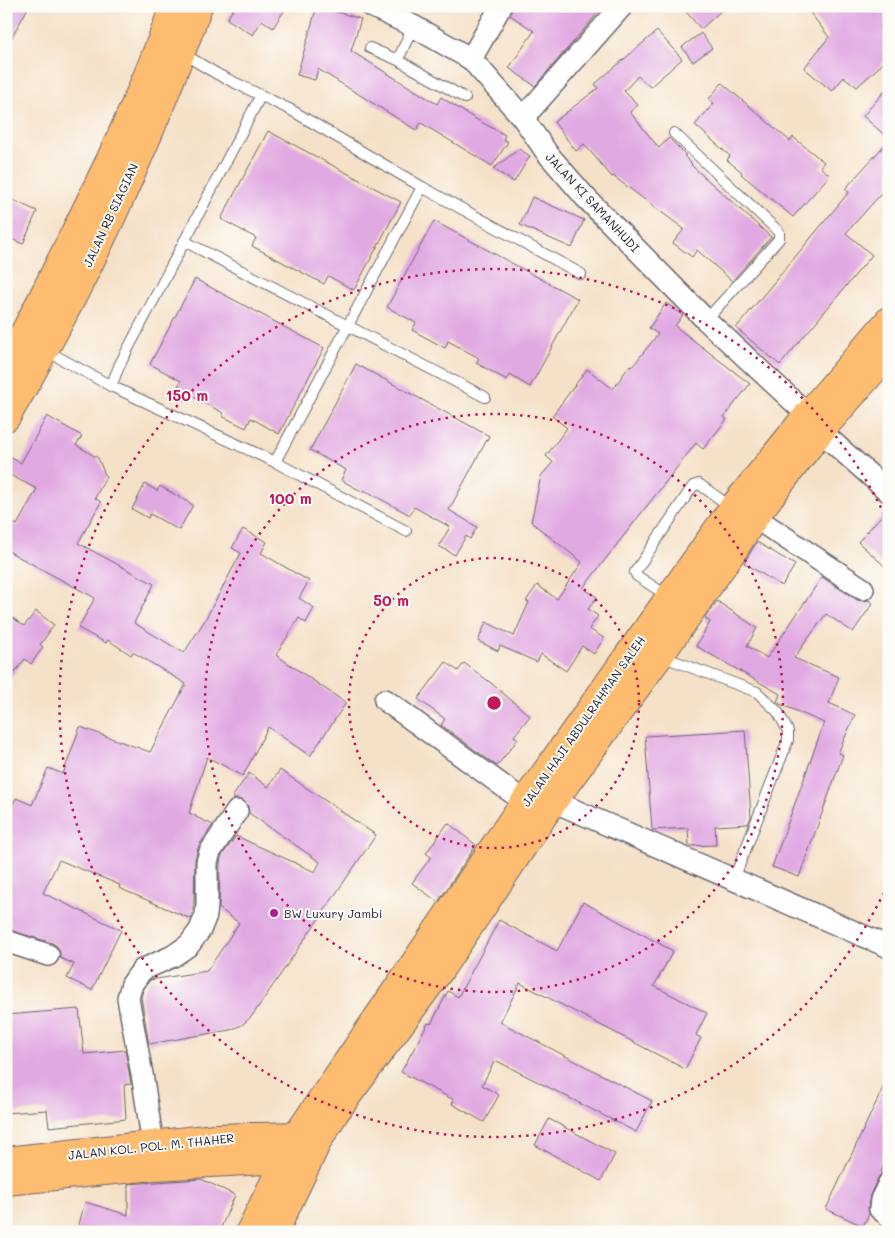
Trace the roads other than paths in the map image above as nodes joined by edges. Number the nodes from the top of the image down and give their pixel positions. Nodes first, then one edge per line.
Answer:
1 (174, 6) edge
2 (198, 6) edge
3 (371, 6) edge
4 (502, 6) edge
5 (622, 6) edge
6 (413, 26) junction
7 (370, 48) dead end
8 (181, 52) junction
9 (470, 59) junction
10 (398, 60) junction
11 (261, 95) junction
12 (465, 98) dead end
13 (523, 118) junction
14 (674, 133) dead end
15 (422, 187) junction
16 (184, 241) junction
17 (581, 274) dead end
18 (706, 320) junction
19 (889, 321) edge
20 (349, 326) junction
21 (34, 344) junction
22 (889, 352) edge
23 (6, 366) edge
24 (111, 386) junction
25 (485, 397) dead end
26 (6, 417) edge
27 (814, 423) junction
28 (275, 462) junction
29 (889, 492) edge
30 (744, 512) junction
31 (406, 531) dead end
32 (863, 590) dead end
33 (670, 598) junction
34 (659, 656) junction
35 (385, 700) dead end
36 (587, 734) junction
37 (553, 800) junction
38 (526, 802) junction
39 (237, 810) dead end
40 (734, 879) junction
41 (6, 941) edge
42 (889, 948) edge
43 (48, 955) dead end
44 (153, 1145) junction
45 (302, 1150) junction
46 (6, 1161) edge
47 (6, 1181) edge
48 (889, 1182) edge
49 (889, 1216) edge
50 (250, 1232) edge
51 (274, 1232) edge

1 - 21 highway, JALAN RB SIAGIAN
2 - 8 highway, JALAN RB SIAGIAN
3 - 6 street, JALAN KI SAMANHUDI
4 - 9 street
5 - 13 street
6 - 9 street, JALAN KI SAMANHUDI
6 - 10 lane
7 - 10 lane
8 - 11 lane
8 - 21 highway, JALAN RB SIAGIAN
9 - 13 street, JALAN KI SAMANHUDI
10 - 12 lane
11 - 15 lane
11 - 16 lane
13 - 18 street, JALAN KI SAMANHUDI
14 - 18 lane
15 - 17 lane
15 - 20 lane
16 - 20 lane
16 - 24 lane
18 - 27 street, JALAN KI SAMANHUDI
19 - 27 highway, JALAN HAJI ABDULRAHMAN SALEH
20 - 25 lane
20 - 28 lane
21 - 23 highway, JALAN RB SIAGIAN
21 - 24 lane
21 - 26 highway, JALAN RB SIAGIAN
22 - 27 highway, JALAN HAJI ABDULRAHMAN SALEH
24 - 28 lane
27 - 29 street, JALAN KI SAMANHUDI
27 - 30 highway, JALAN HAJI ABDULRAHMAN SALEH
28 - 31 lane
30 - 32 street
30 - 33 highway, JALAN HAJI ABDULRAHMAN SALEH
30 - 33 lane
30 - 34 highway, JALAN HAJI ABDULRAHMAN SALEH
33 - 36 highway, JALAN HAJI ABDULRAHMAN SALEH
34 - 36 highway, JALAN HAJI ABDULRAHMAN SALEH
34 - 40 lane
35 - 38 street
36 - 37 highway, JALAN HAJI ABDULRAHMAN SALEH
36 - 38 highway, JALAN HAJI ABDULRAHMAN SALEH
37 - 40 street
37 - 45 highway, JALAN HAJI ABDULRAHMAN SALEH
38 - 45 highway, JALAN HAJI ABDULRAHMAN SALEH
39 - 44 street
40 - 42 street
41 - 43 street
44 - 45 highway, JALAN KOL. POL. M. THAHER
44 - 46 highway, JALAN KOL. POL. M. THAHER
45 - 47 highway, JALAN KOL. POL. M. THAHER
45 - 50 highway
45 - 51 highway
48 - 49 street

